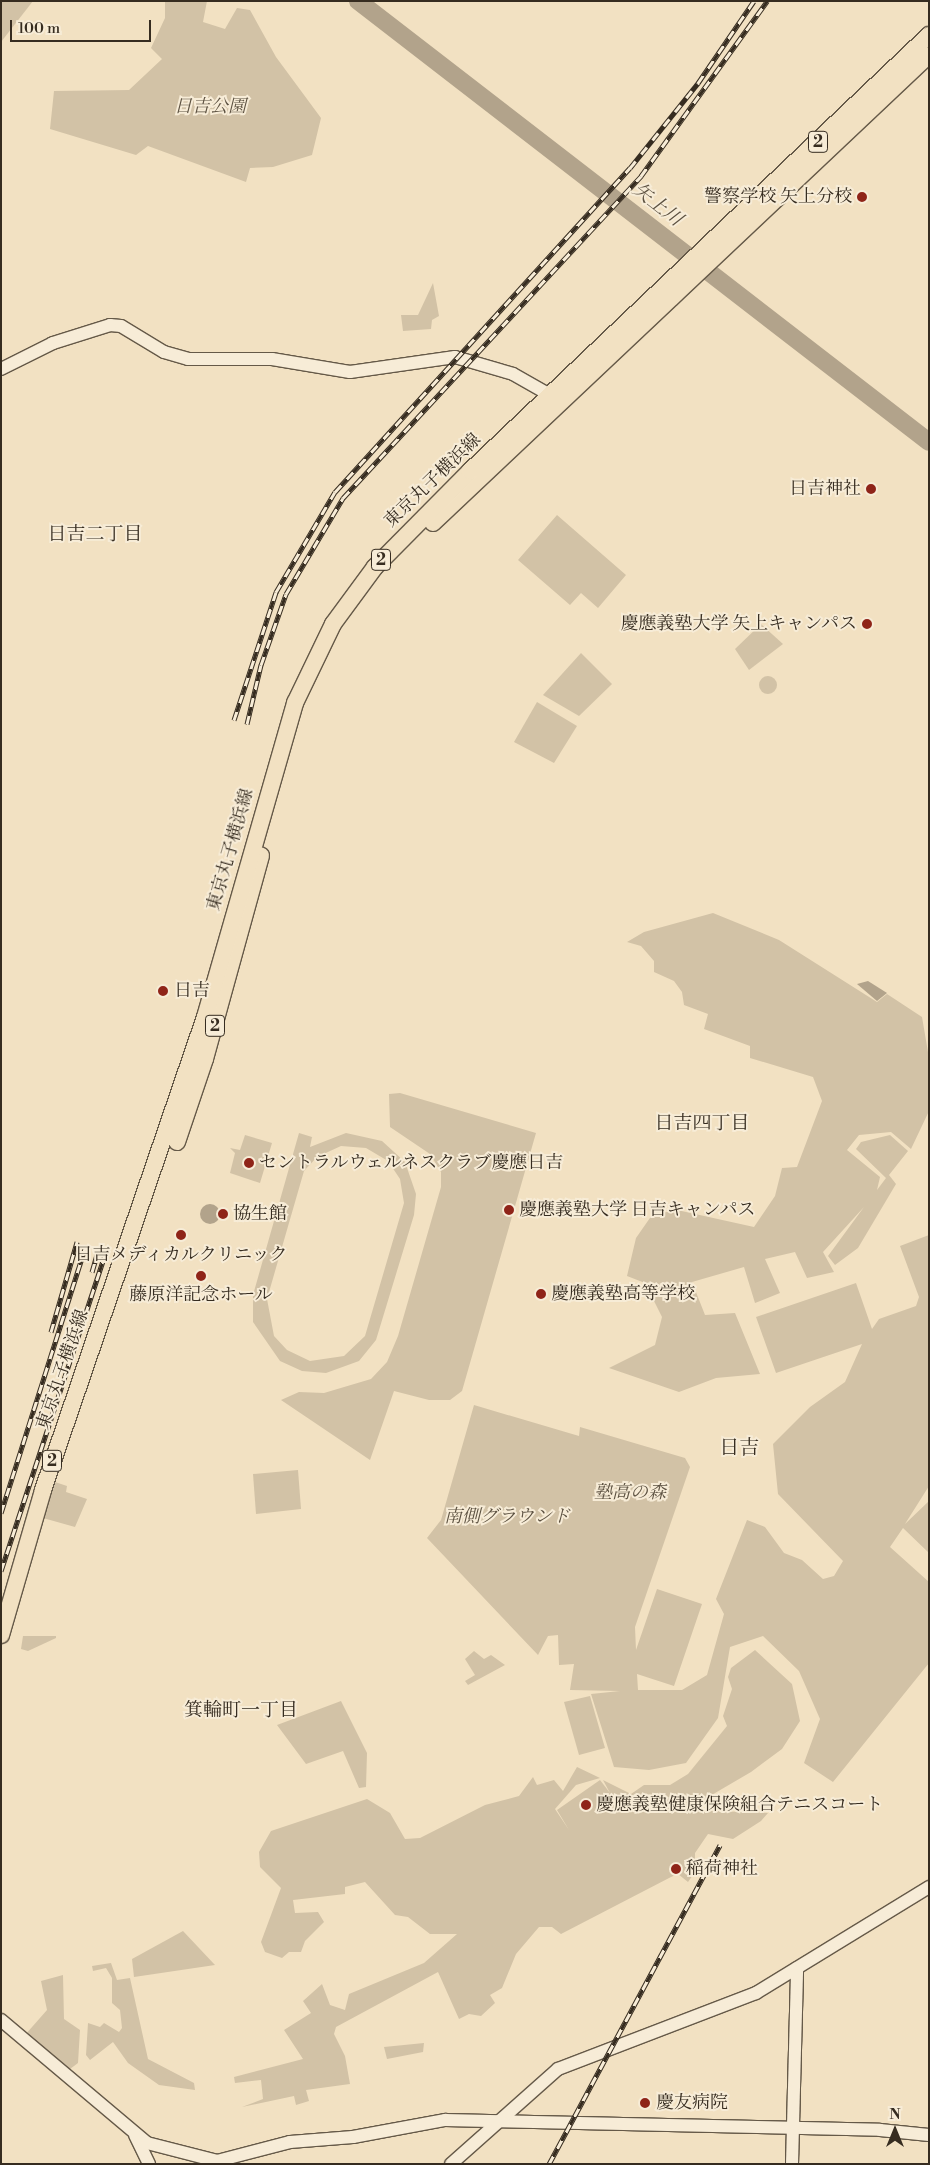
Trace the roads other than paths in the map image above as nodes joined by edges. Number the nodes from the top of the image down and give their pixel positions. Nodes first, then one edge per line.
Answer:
1 (929, 35) edge
2 (929, 55) edge
3 (712, 251) junction
4 (690, 273) junction
5 (1, 369) edge
6 (550, 395) junction
7 (113, 1290) junction
8 (1, 1635) edge
9 (929, 1887) edge
10 (797, 1968) junction
11 (1, 2020) edge
12 (498, 2120) junction
13 (793, 2128) junction
14 (136, 2135) junction
15 (929, 2135) edge
16 (149, 2164) edge
17 (451, 2164) edge
18 (792, 2164) edge

1 - 3 main road, 東京丸子横浜線 / 2
2 - 3 main road, 東京丸子横浜線 / 2
3 - 4 main road, 東京丸子横浜線 / 2
4 - 6 main road, 東京丸子横浜線 / 2
4 - 7 main road, 東京丸子横浜線 / 2
5 - 6 street
6 - 7 main road, 東京丸子横浜線 / 2
7 - 8 main road, 東京丸子横浜線 / 2
9 - 10 street
10 - 12 street
10 - 13 street
11 - 14 street
12 - 13 street
12 - 14 street
12 - 17 street
13 - 15 street
13 - 18 street
14 - 16 street

